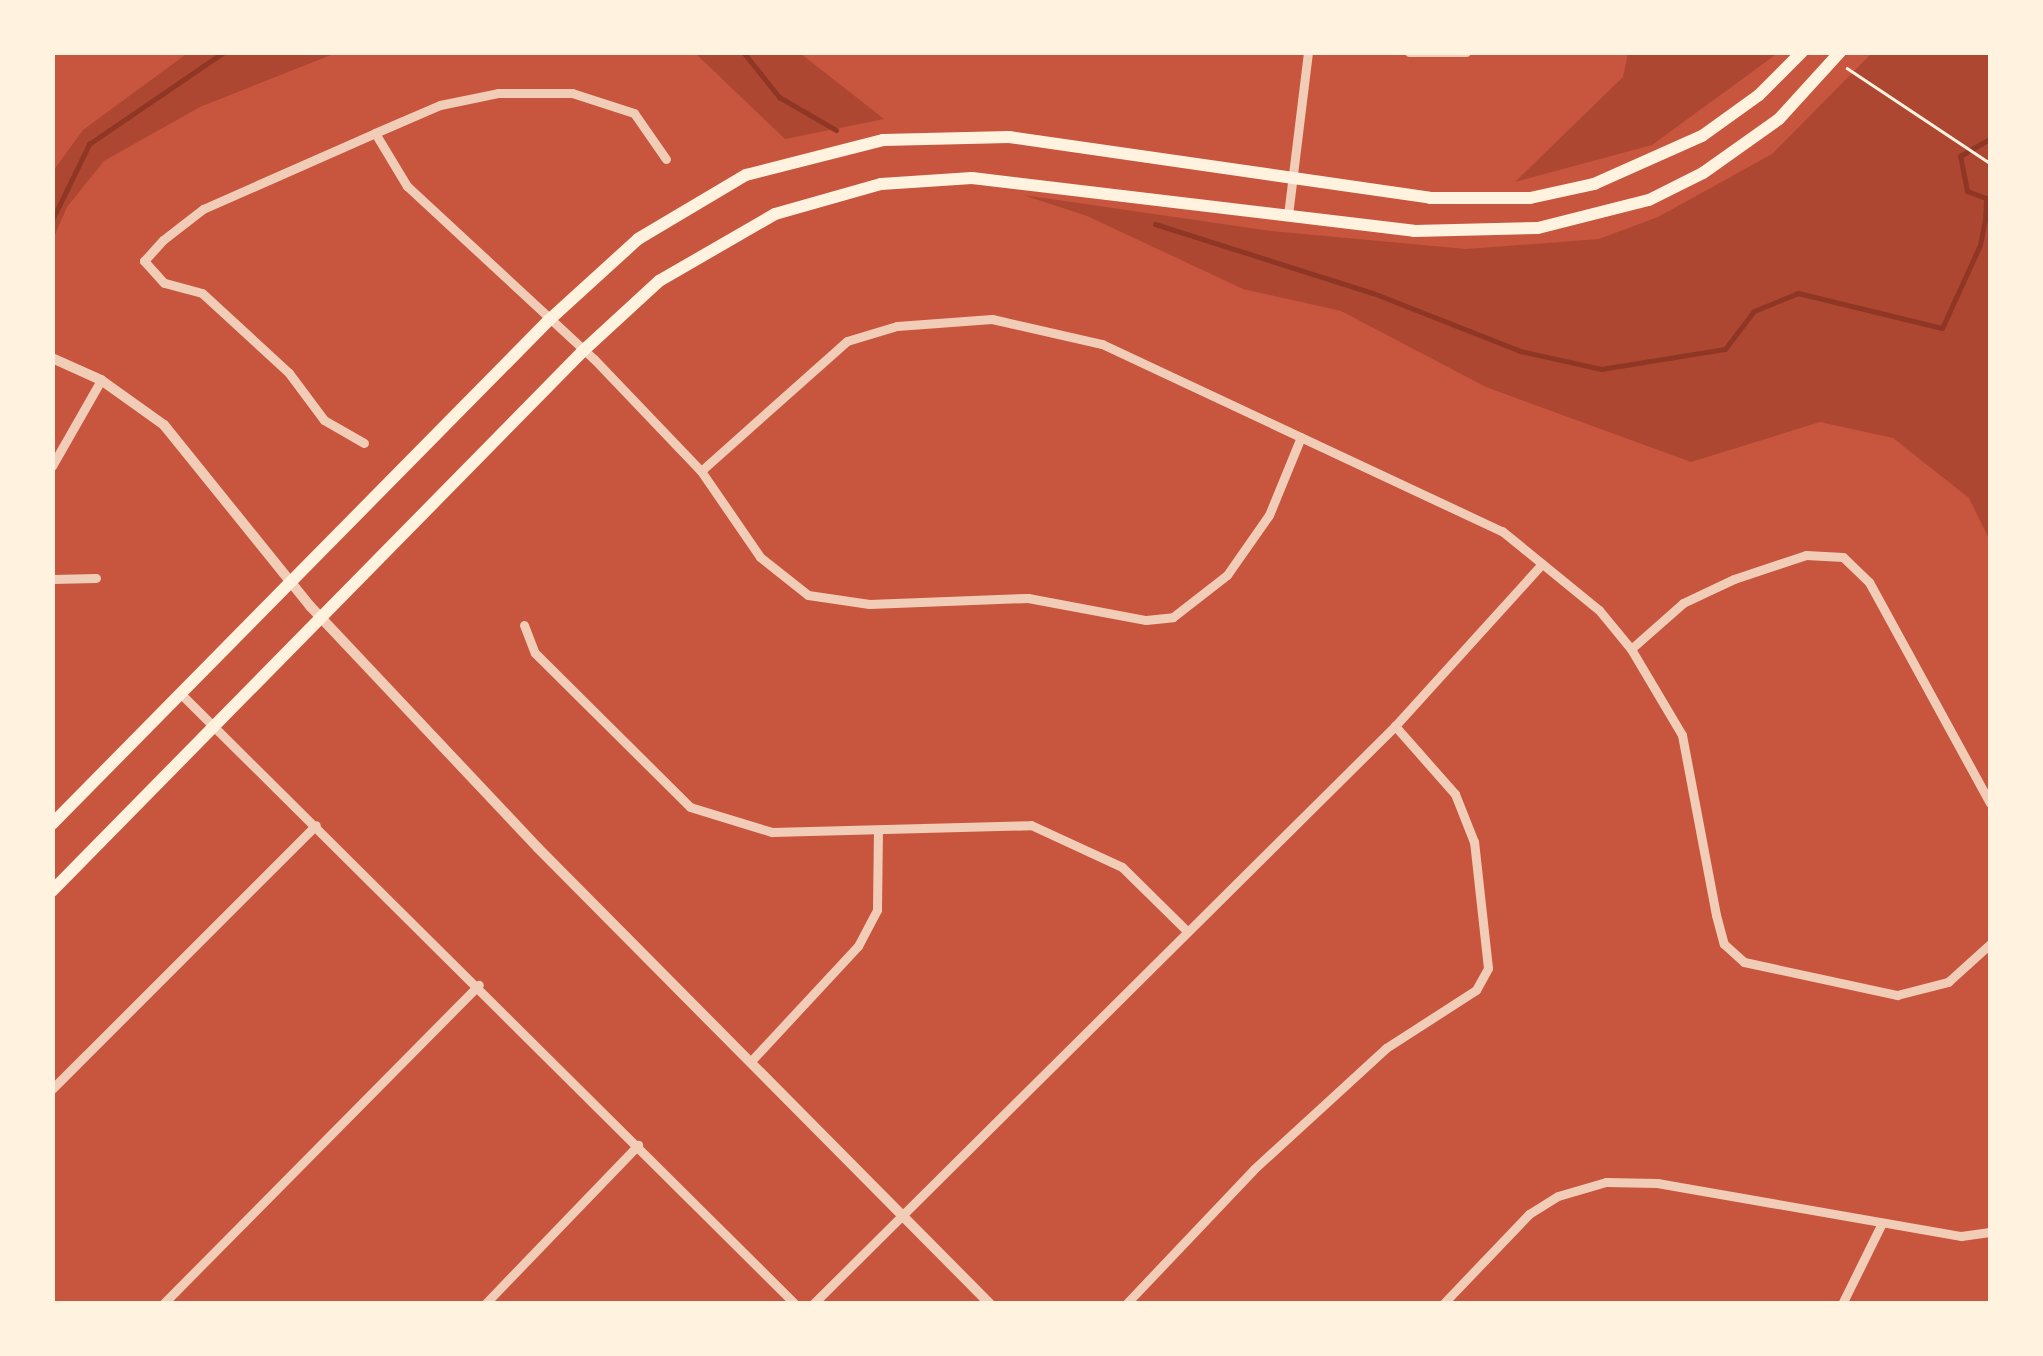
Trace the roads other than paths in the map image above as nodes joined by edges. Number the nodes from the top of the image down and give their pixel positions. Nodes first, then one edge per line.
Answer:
1 (1308, 52) edge
2 (1409, 52) edge
3 (1466, 52) edge
4 (1802, 52) edge
5 (1837, 56) edge
6 (375, 133) junction
7 (666, 159) dead end
8 (1293, 174) junction
9 (1288, 215) junction
10 (548, 321) junction
11 (584, 350) junction
12 (52, 358) edge
13 (101, 380) junction
14 (1302, 438) junction
15 (364, 442) dead end
16 (52, 466) edge
17 (700, 471) junction
18 (1542, 564) junction
19 (96, 578) dead end
20 (52, 579) edge
21 (292, 586) junction
22 (320, 617) junction
23 (524, 624) dead end
24 (1631, 649) junction
25 (181, 694) junction
26 (213, 724) junction
27 (1395, 726) junction
28 (1990, 803) edge
29 (52, 824) edge
30 (316, 825) junction
31 (878, 830) junction
32 (52, 892) edge
33 (1186, 930) junction
34 (1990, 944) edge
35 (479, 985) junction
36 (752, 1060) junction
37 (52, 1090) edge
38 (638, 1145) junction
39 (904, 1214) junction
40 (1882, 1224) junction
41 (1990, 1232) edge
42 (163, 1304) edge
43 (485, 1304) edge
44 (796, 1304) edge
45 (813, 1304) edge
46 (990, 1304) edge
47 (1126, 1304) edge
48 (1443, 1304) edge
49 (1842, 1304) edge

1 - 8 street
2 - 3 street
4 - 8 main road
5 - 9 main road
6 - 7 street
6 - 10 street
6 - 15 street
8 - 9 street
8 - 10 main road
9 - 11 main road
10 - 11 street
10 - 21 main road
11 - 17 street
11 - 22 main road
12 - 13 street
13 - 16 street
13 - 21 street
14 - 17 street
14 - 17 street
14 - 18 street
18 - 24 street
18 - 27 street
19 - 20 street
21 - 22 street
21 - 25 main road
22 - 26 main road
22 - 36 street
23 - 31 street
24 - 28 street
24 - 34 street
25 - 26 street
25 - 29 main road
26 - 30 street
26 - 32 main road
27 - 33 street
27 - 47 street
30 - 35 street
30 - 37 street
31 - 33 street
31 - 36 street
33 - 39 street
35 - 38 street
35 - 42 street
36 - 39 street
38 - 43 street
38 - 44 street
39 - 45 street
39 - 46 street
40 - 41 street
40 - 48 street
40 - 49 street

